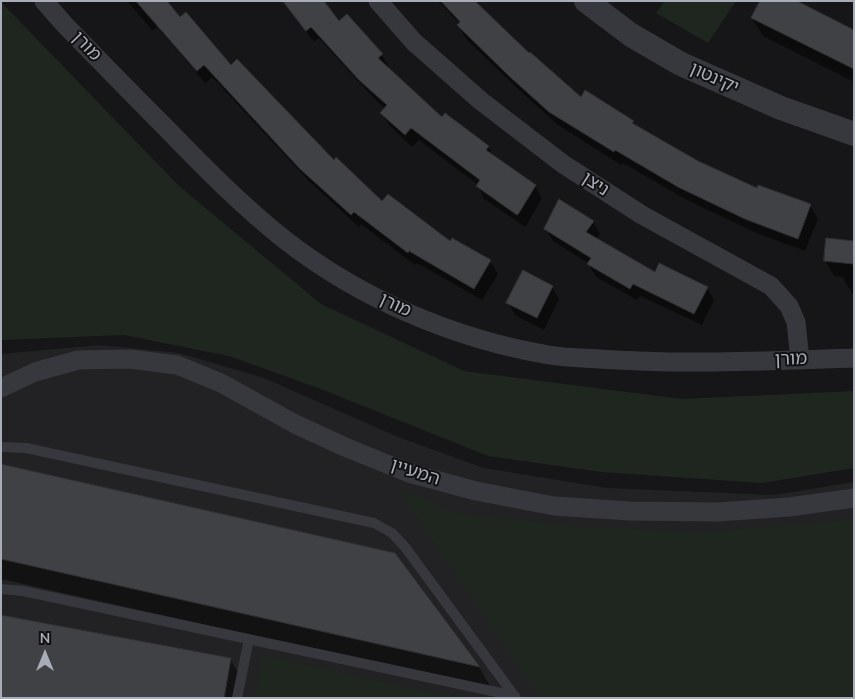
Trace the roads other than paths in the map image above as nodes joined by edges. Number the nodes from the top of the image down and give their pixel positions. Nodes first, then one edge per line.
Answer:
1 (44, 1) edge
2 (378, 1) edge
3 (586, 1) edge
4 (854, 134) edge
5 (854, 358) edge
6 (800, 360) junction
7 (1, 388) edge
8 (1, 447) edge
9 (854, 498) edge
10 (1, 589) edge
11 (248, 639) junction
12 (515, 697) edge
13 (237, 698) edge

1 - 6 street, מורן
2 - 6 street, ניצן
3 - 4 street, יקינטון
5 - 6 street, מורן
7 - 9 street, המעיין
8 - 12 lane
10 - 11 lane
11 - 12 lane
11 - 13 lane

